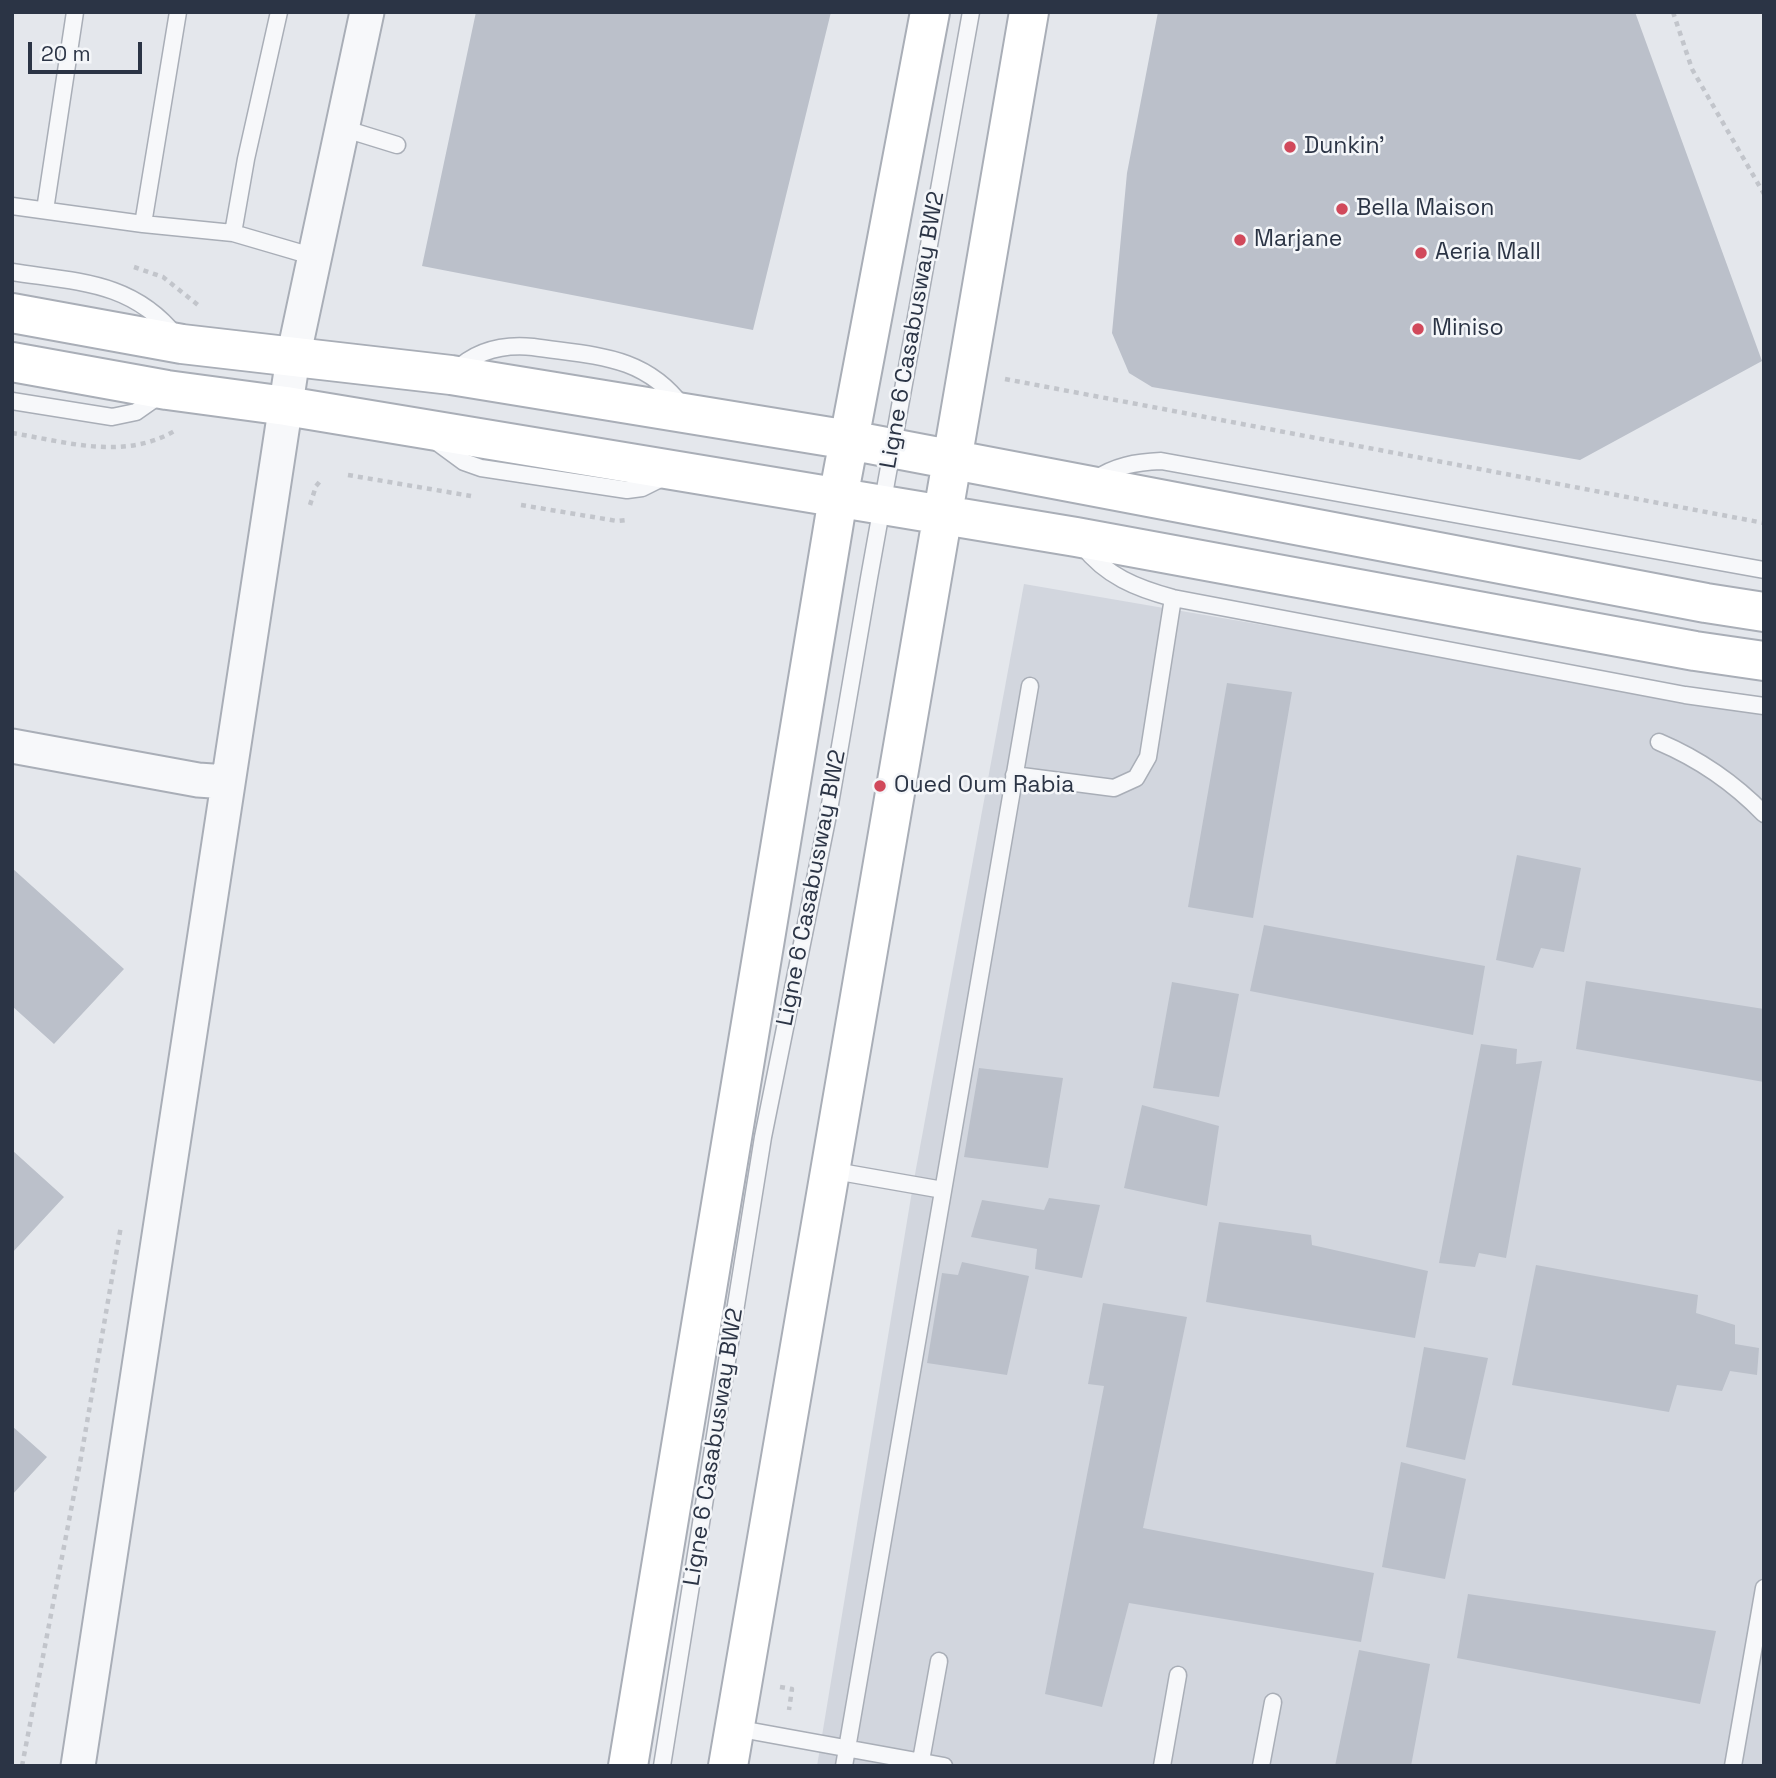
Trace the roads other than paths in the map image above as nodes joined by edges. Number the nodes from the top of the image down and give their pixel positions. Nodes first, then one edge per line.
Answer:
1 (75, 12) edge
2 (178, 12) edge
3 (279, 12) edge
4 (367, 12) edge
5 (930, 12) edge
6 (971, 12) edge
7 (1029, 12) edge
8 (342, 128) junction
9 (397, 145) dead end
10 (12, 206) edge
11 (45, 210) junction
12 (143, 224) junction
13 (233, 233) junction
14 (315, 257) junction
15 (12, 272) edge
16 (12, 313) edge
17 (182, 344) junction
18 (293, 358) junction
19 (12, 362) edge
20 (167, 390) junction
21 (12, 401) edge
22 (286, 406) junction
23 (849, 440) junction
24 (892, 448) junction
25 (953, 459) junction
26 (1086, 485) junction
27 (838, 498) junction
28 (882, 505) junction
29 (943, 515) junction
30 (1076, 537) junction
31 (1764, 570) edge
32 (1173, 598) junction
33 (1764, 612) edge
34 (1764, 661) edge
35 (1030, 686) dead end
36 (1764, 706) edge
37 (1659, 742) dead end
38 (12, 746) edge
39 (1014, 775) junction
40 (228, 782) junction
41 (1764, 814) edge
42 (829, 1170) junction
43 (943, 1190) junction
44 (1764, 1588) edge
45 (940, 1661) dead end
46 (1178, 1675) dead end
47 (1273, 1702) dead end
48 (735, 1728) junction
49 (848, 1748) junction
50 (921, 1763) edge
51 (78, 1766) edge
52 (628, 1766) edge
53 (662, 1766) edge
54 (728, 1766) edge
55 (844, 1766) edge
56 (944, 1766) edge
57 (1162, 1766) edge
58 (1261, 1766) edge
59 (1733, 1766) edge

1 - 11 lane
2 - 12 lane
3 - 13 lane
4 - 8 street
5 - 23 main road
6 - 24 lane, Ligne 6 Casabusway BW2
7 - 25 main road
8 - 9 lane
8 - 14 street
10 - 11 lane
11 - 12 lane
12 - 13 lane
13 - 14 lane
14 - 18 street
15 - 17 lane
16 - 17 main road
17 - 18 main road
18 - 22 street
18 - 23 main road
19 - 20 main road
20 - 21 lane
20 - 22 main road
22 - 27 main road
22 - 40 street
23 - 24 main road
23 - 27 main road
24 - 25 main road
24 - 28 lane, Ligne 6 Casabusway BW2
25 - 26 main road
25 - 29 main road
26 - 31 lane
26 - 33 main road
27 - 28 main road
27 - 52 main road
28 - 29 main road
28 - 53 lane, Ligne 6 Casabusway BW2
29 - 30 main road
29 - 42 main road
30 - 32 lane
30 - 34 main road
32 - 36 lane
32 - 39 lane
35 - 39 lane
37 - 41 lane
38 - 40 street
39 - 43 lane
40 - 51 street
42 - 43 lane
42 - 48 main road
43 - 49 lane
44 - 59 lane
45 - 50 lane
46 - 57 lane
47 - 58 lane
48 - 49 lane
48 - 54 main road
49 - 50 lane
49 - 55 lane
50 - 56 lane

